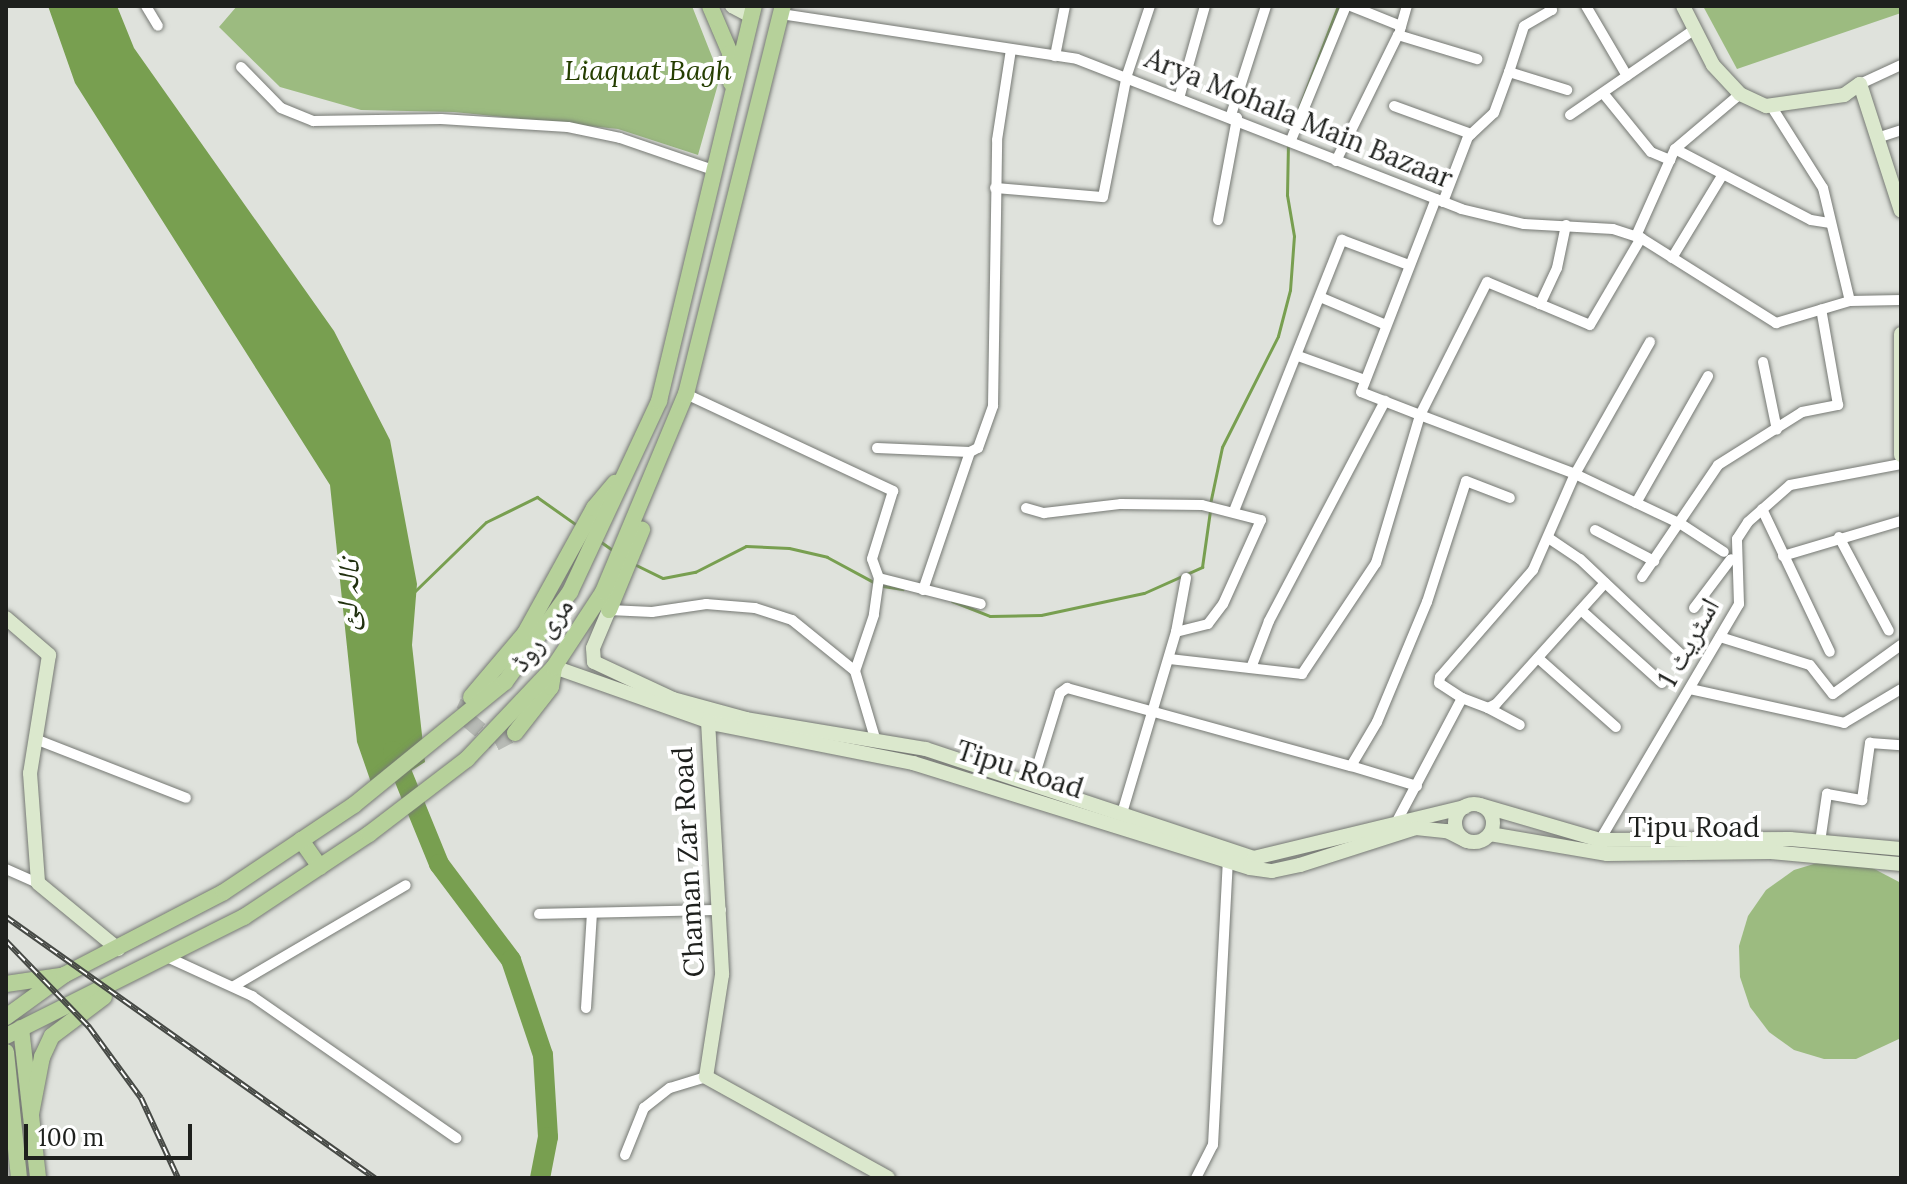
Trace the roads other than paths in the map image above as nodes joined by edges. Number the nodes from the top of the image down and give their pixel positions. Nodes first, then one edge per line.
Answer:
1 (146, 6) edge
2 (710, 6) edge
3 (732, 6) edge
4 (1065, 6) edge
5 (1150, 6) edge
6 (1205, 6) edge
7 (1266, 6) edge
8 (1349, 6) edge
9 (1407, 6) edge
10 (1549, 6) edge
11 (1586, 6) edge
12 (1683, 6) edge
13 (782, 10) edge
14 (753, 11) edge
15 (158, 26) dead end
16 (1695, 29) junction
17 (1399, 31) junction
18 (1011, 50) junction
19 (1055, 56) junction
20 (1477, 59) dead end
21 (1901, 65) edge
22 (241, 67) dead end
23 (1509, 72) junction
24 (1127, 75) junction
25 (1627, 76) junction
26 (1860, 84) junction
27 (1567, 90) dead end
28 (1603, 93) junction
29 (1740, 94) junction
30 (1180, 95) junction
31 (732, 105) junction
32 (1394, 106) dead end
33 (1773, 109) junction
34 (1570, 115) dead end
35 (1234, 116) junction
36 (1901, 130) edge
37 (1471, 134) junction
38 (1880, 137) junction
39 (1291, 140) junction
40 (1675, 149) junction
41 (1670, 160) junction
42 (1336, 161) junction
43 (716, 171) junction
44 (1723, 174) junction
45 (1898, 183) edge
46 (995, 188) junction
47 (1440, 200) junction
48 (1901, 211) edge
49 (1218, 220) dead end
50 (1829, 223) junction
51 (1566, 225) junction
52 (1638, 237) junction
53 (1672, 258) junction
54 (1409, 265) junction
55 (1320, 297) junction
56 (1901, 300) edge
57 (1850, 301) junction
58 (1540, 304) junction
59 (1821, 309) junction
60 (1386, 325) junction
61 (1901, 334) edge
62 (1650, 342) dead end
63 (1298, 356) junction
64 (1763, 362) dead end
65 (1708, 376) dead end
66 (1365, 380) junction
67 (686, 394) junction
68 (1385, 401) junction
69 (1420, 415) junction
70 (1777, 430) junction
71 (877, 448) dead end
72 (970, 452) junction
73 (1901, 455) edge
74 (1901, 464) edge
75 (1575, 474) junction
76 (1510, 498) dead end
77 (1636, 503) junction
78 (1026, 508) dead end
79 (1762, 509) junction
80 (1234, 511) junction
81 (1901, 521) edge
82 (1681, 524) junction
83 (1595, 530) dead end
84 (1839, 537) junction
85 (1550, 539) junction
86 (580, 551) junction
87 (1783, 556) junction
88 (1654, 561) junction
89 (617, 574) junction
90 (1642, 577) dead end
91 (879, 578) junction
92 (1186, 578) dead end
93 (1605, 583) junction
94 (923, 590) junction
95 (981, 604) dead end
96 (1694, 608) dead end
97 (609, 610) junction
98 (1581, 610) junction
99 (6, 618) edge
100 (1889, 631) dead end
101 (1176, 632) junction
102 (1720, 637) junction
103 (1901, 645) edge
104 (1830, 652) dead end
105 (1682, 655) dead end
106 (1538, 658) junction
107 (1170, 659) junction
108 (554, 667) junction
109 (1251, 668) junction
110 (855, 671) junction
111 (1662, 683) dead end
112 (1690, 689) junction
113 (1900, 692) edge
114 (471, 697) dead end
115 (1462, 698) junction
116 (1488, 708) junction
117 (1153, 714) junction
118 (708, 721) junction
119 (1520, 725) dead end
120 (1616, 727) dead end
121 (515, 733) dead end
122 (875, 738) junction
123 (35, 739) junction
124 (1901, 745) edge
125 (1351, 766) junction
126 (1032, 784) junction
127 (1417, 786) junction
128 (186, 798) dead end
129 (1473, 806) junction
130 (1122, 813) junction
131 (1397, 821) junction
132 (1490, 834) junction
133 (301, 840) junction
134 (1600, 840) junction
135 (1467, 841) junction
136 (1820, 842) junction
137 (1901, 849) edge
138 (1228, 863) junction
139 (1901, 864) edge
140 (320, 867) junction
141 (6, 869) edge
142 (38, 883) junction
143 (406, 885) dead end
144 (721, 910) junction
145 (592, 913) junction
146 (539, 914) dead end
147 (118, 949) junction
148 (167, 957) junction
149 (141, 970) junction
150 (64, 975) junction
151 (6, 984) edge
152 (234, 986) junction
153 (586, 1008) dead end
154 (10, 1020) edge
155 (6, 1052) edge
156 (706, 1077) junction
157 (31, 1114) junction
158 (6, 1121) edge
159 (456, 1138) dead end
160 (17, 1149) junction
161 (625, 1155) dead end
162 (879, 1176) edge
163 (19, 1178) edge
164 (38, 1178) edge
165 (1196, 1178) edge

1 - 15 street
2 - 31 main road
3 - 14 main road
4 - 19 street
5 - 24 street
6 - 30 street
7 - 35 street
8 - 17 street
8 - 39 street
9 - 17 street
10 - 23 street
11 - 25 street
12 - 16 main road
13 - 18 street, Arya Mohala Main Bazaar
13 - 67 main road, مری روڈ
14 - 31 main road, مری روڈ
16 - 25 street
16 - 29 main road
17 - 20 street
17 - 42 street
18 - 19 street, Arya Mohala Main Bazaar
18 - 46 street
19 - 24 street, Arya Mohala Main Bazaar
21 - 26 street
22 - 43 street
23 - 27 street
23 - 37 street
24 - 30 street, Arya Mohala Main Bazaar
24 - 46 street
25 - 28 street
26 - 33 main road
26 - 38 main road
28 - 34 street
28 - 41 street
29 - 33 main road
29 - 40 street
30 - 35 street, Arya Mohala Main Bazaar
31 - 43 main road, مری روڈ
32 - 37 street
33 - 50 street
35 - 39 street, Arya Mohala Main Bazaar
35 - 49 street
36 - 38 street
37 - 47 street
38 - 45 main road
39 - 42 street, Arya Mohala Main Bazaar
40 - 41 street
40 - 44 street
41 - 52 street
42 - 47 street, Arya Mohala Main Bazaar
43 - 86 main road, مری روڈ
44 - 50 street
44 - 53 street
45 - 48 main road
46 - 72 street
47 - 51 street, Arya Mohala Main Bazaar
47 - 54 street
50 - 57 street
51 - 52 street, Arya Mohala Main Bazaar
51 - 58 street
52 - 53 street, Arya Mohala Main Bazaar
52 - 58 street
53 - 59 street, Arya Mohala Main Bazaar
54 - 55 street
54 - 60 street
55 - 60 street
55 - 63 street
56 - 57 street
57 - 59 street
58 - 69 street
59 - 70 street
60 - 66 street
61 - 73 main road
62 - 75 street
63 - 66 street
63 - 80 street
64 - 70 street
65 - 77 street
66 - 68 street
67 - 89 main road, مری روڈ
67 - 91 street
68 - 69 street
68 - 109 street
69 - 75 street
69 - 109 street
70 - 82 street
71 - 72 street
72 - 94 street
74 - 79 street, اسٹریٹ 1
75 - 77 street
75 - 85 street
76 - 125 street
77 - 82 street
78 - 80 street
79 - 87 street
79 - 102 street, اسٹریٹ 1
80 - 101 street
81 - 84 street
82 - 88 street
82 - 96 street
83 - 88 street
84 - 87 street
84 - 100 street
85 - 93 street
85 - 115 street
86 - 114 main road
86 - 133 main road, مری روڈ
87 - 104 street
88 - 90 street
89 - 97 main road
89 - 108 main road, مری روڈ
91 - 94 street
91 - 110 street
92 - 101 street
93 - 98 street
93 - 105 street
94 - 95 street
97 - 110 street
97 - 122 main road
98 - 106 street
98 - 111 street
99 - 123 main road
101 - 107 street
102 - 103 street
102 - 112 street, اسٹریٹ 1
106 - 116 street
106 - 120 street
107 - 109 street
107 - 117 street
108 - 118 main road, Tipu Road
108 - 121 main road
108 - 140 main road, مری روڈ
110 - 122 street
112 - 113 street
112 - 134 street, اسٹریٹ 1
115 - 116 street
115 - 127 street
116 - 119 street
117 - 125 street
117 - 126 street
117 - 130 street
118 - 138 main road, Tipu Road
118 - 144 main road, Chaman Zar Road
122 - 126 main road
123 - 128 street
123 - 142 main road
124 - 136 street
125 - 127 street
126 - 130 main road
127 - 131 street
129 - 131 main road
129 - 132 main road
129 - 134 main road
129 - 135 main road
130 - 131 main road
132 - 135 main road
132 - 139 main road, Tipu Road
133 - 140 main road
133 - 147 main road, مری روڈ
134 - 136 main road
135 - 138 main road, Tipu Road
136 - 137 main road
138 - 165 street
140 - 148 main road, مری روڈ
141 - 142 street
142 - 147 main road
143 - 152 street
144 - 145 street
144 - 156 main road, Chaman Zar Road
145 - 146 street
145 - 153 street
147 - 150 main road, مری روڈ
148 - 149 main road, مری روڈ
148 - 152 street
149 - 154 main road, مری روڈ
149 - 157 main road
150 - 151 main road
150 - 154 main road, مری روڈ
152 - 159 street
154 - 157 main road
155 - 160 main road
156 - 161 street
156 - 162 main road
157 - 164 main road
158 - 160 main road
160 - 163 main road

